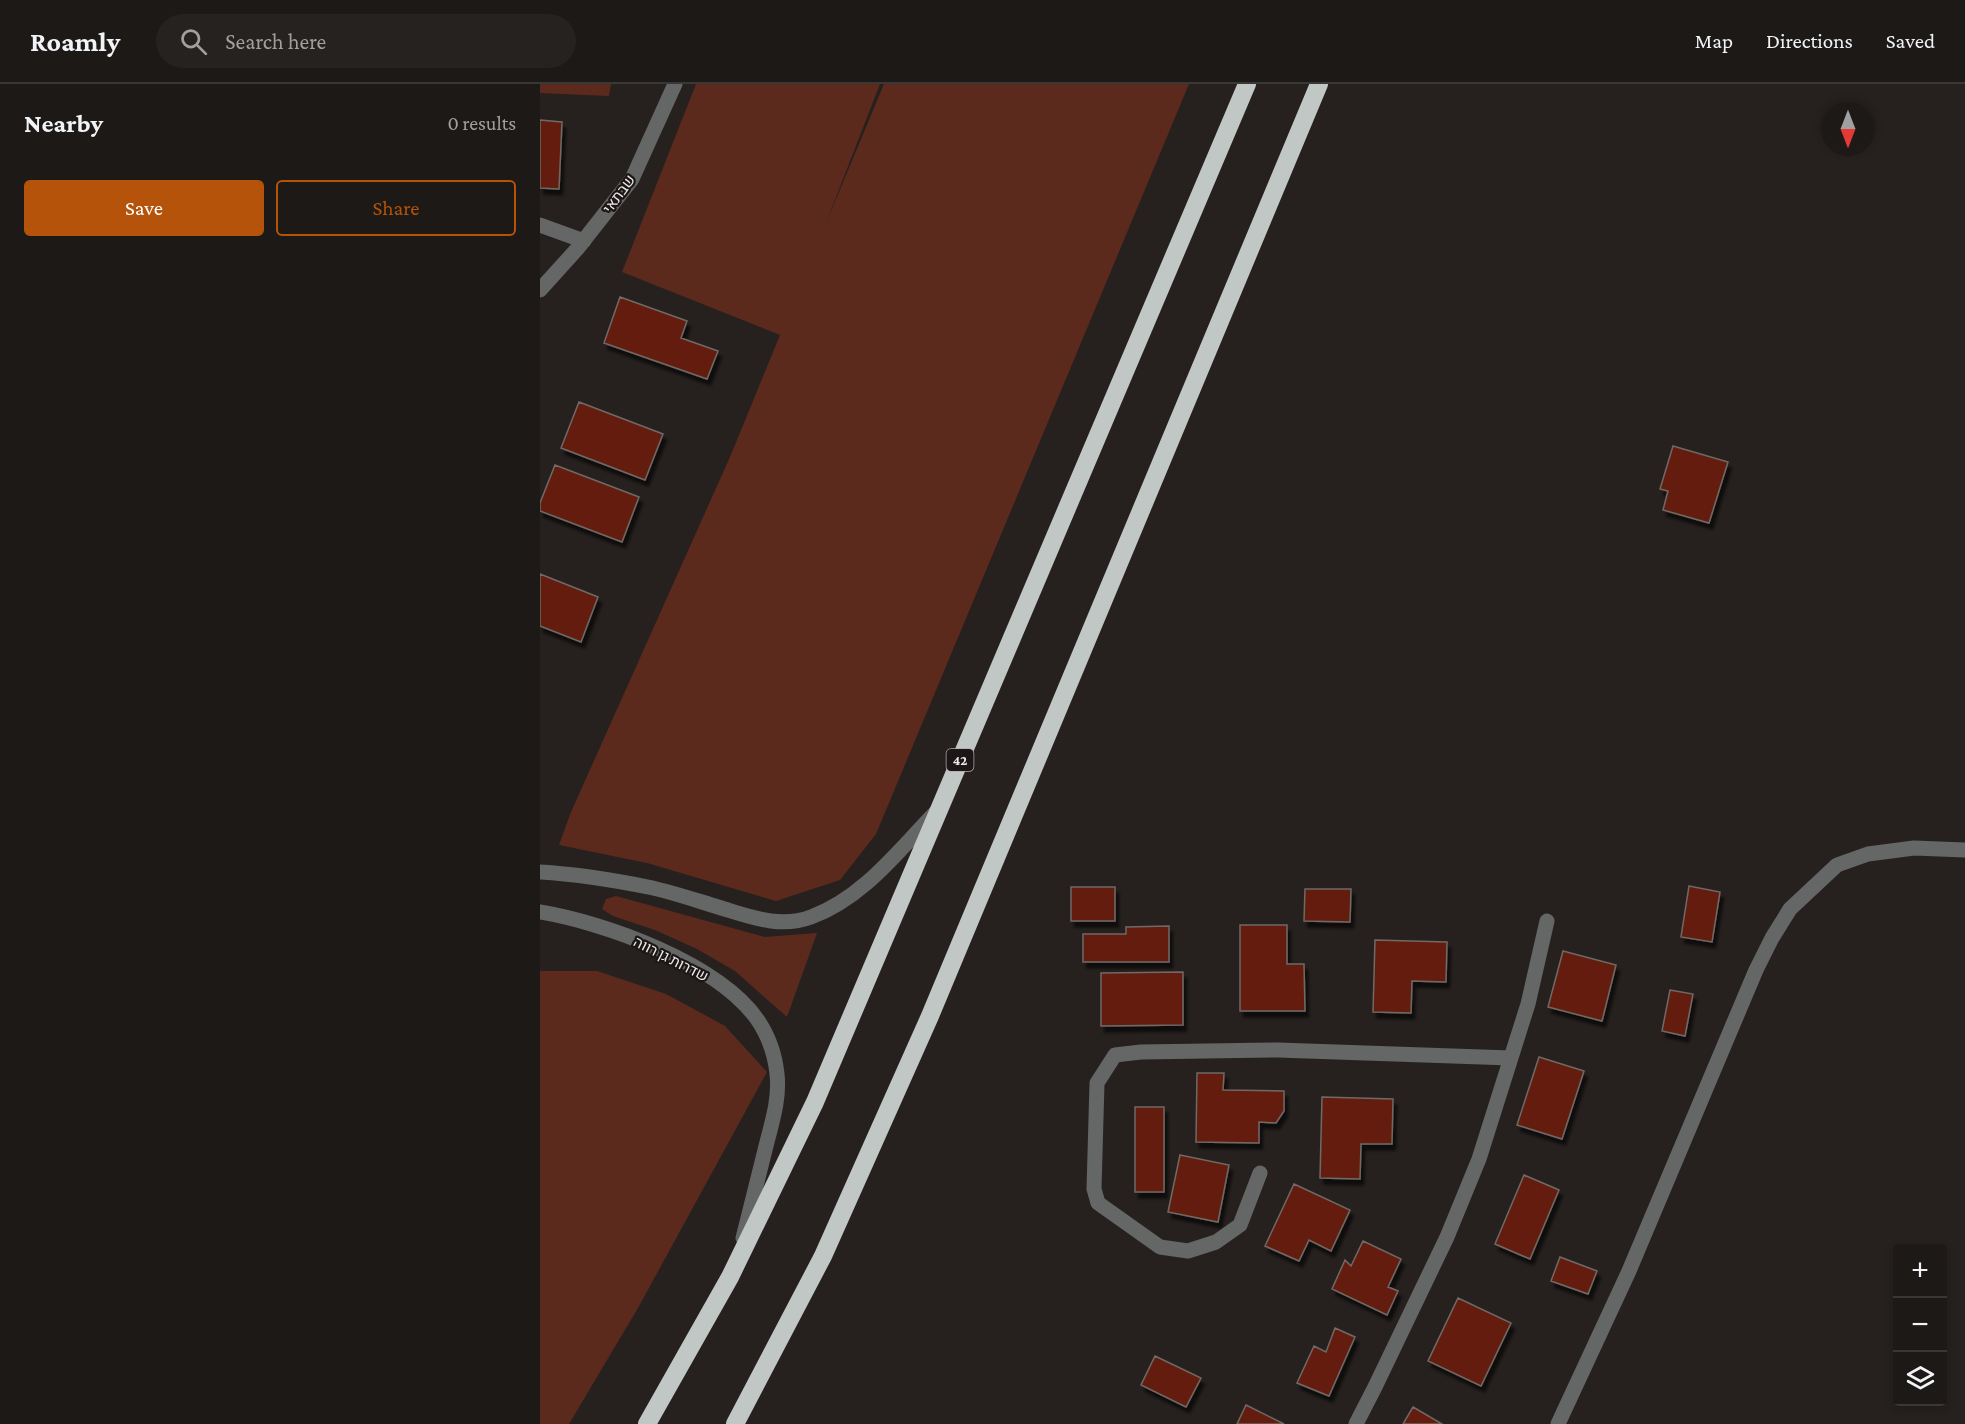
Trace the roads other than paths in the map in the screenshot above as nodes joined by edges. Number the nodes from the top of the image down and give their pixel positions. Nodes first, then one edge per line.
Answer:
1 (675, 84) edge
2 (1247, 84) edge
3 (1319, 84) edge
4 (540, 225) edge
5 (584, 241) junction
6 (540, 290) edge
7 (940, 808) junction
8 (1965, 850) edge
9 (540, 872) edge
10 (540, 912) edge
11 (1547, 921) dead end
12 (1511, 1058) junction
13 (1260, 1173) dead end
14 (738, 1260) junction
15 (647, 1424) edge
16 (735, 1424) edge
17 (1356, 1424) edge
18 (1558, 1424) edge

1 - 5 street, שבתאי
2 - 7 highway, 42
3 - 16 highway
4 - 5 street
5 - 6 street, שבתאי
7 - 9 street
7 - 14 highway, 42
8 - 18 street
10 - 14 street, שדרות גן רווה
11 - 12 street
12 - 13 street
12 - 17 street
14 - 15 highway, 42

